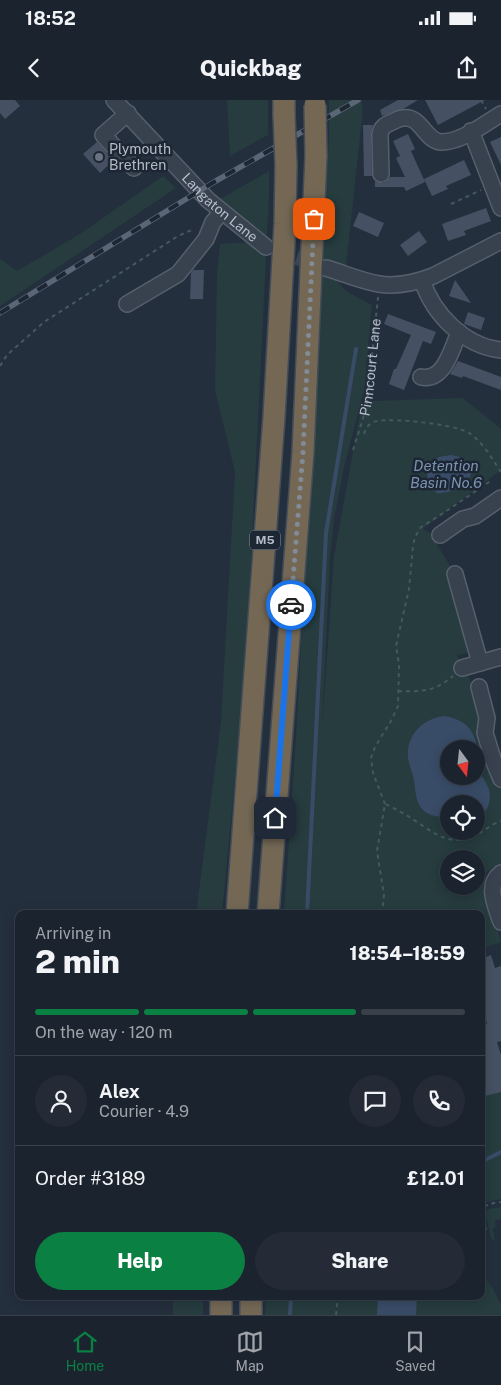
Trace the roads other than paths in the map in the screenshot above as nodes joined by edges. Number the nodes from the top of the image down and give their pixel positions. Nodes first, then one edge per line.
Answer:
1 (114, 100) edge
2 (314, 102) edge
3 (284, 108) edge
4 (128, 113) junction
5 (501, 114) edge
6 (472, 131) junction
7 (134, 168) dead end
8 (381, 174) dead end
9 (501, 208) edge
10 (222, 212) junction
11 (501, 241) edge
12 (266, 247) tunnel mouth
13 (326, 268) tunnel mouth
14 (422, 280) junction
15 (127, 304) dead end
16 (458, 332) junction
17 (501, 350) edge
18 (420, 377) dead end
19 (501, 498) edge
20 (440, 535) dead end
21 (455, 574) dead end
22 (501, 657) edge
23 (480, 663) junction
24 (462, 668) road end
25 (479, 687) dead end
26 (496, 748) edge
27 (501, 779) edge
28 (499, 874) edge
29 (237, 910) edge
30 (268, 910) edge
31 (501, 922) edge
32 (222, 1300) edge
33 (251, 1300) edge
34 (221, 1315) edge
35 (251, 1315) edge

1 - 4 street, Langaton Lane
2 - 30 highway, M5, bridge
3 - 29 highway, M5, bridge
4 - 7 street
4 - 10 street, Langaton Lane
5 - 6 street
6 - 8 street
6 - 9 street
10 - 12 street, Langaton Lane
10 - 15 street
11 - 14 street
13 - 14 street
14 - 16 street
16 - 17 street
16 - 18 street
19 - 20 street
21 - 23 street
22 - 23 street
23 - 24 street
25 - 26 street
26 - 27 street
28 - 31 street
32 - 34 highway
33 - 35 highway

